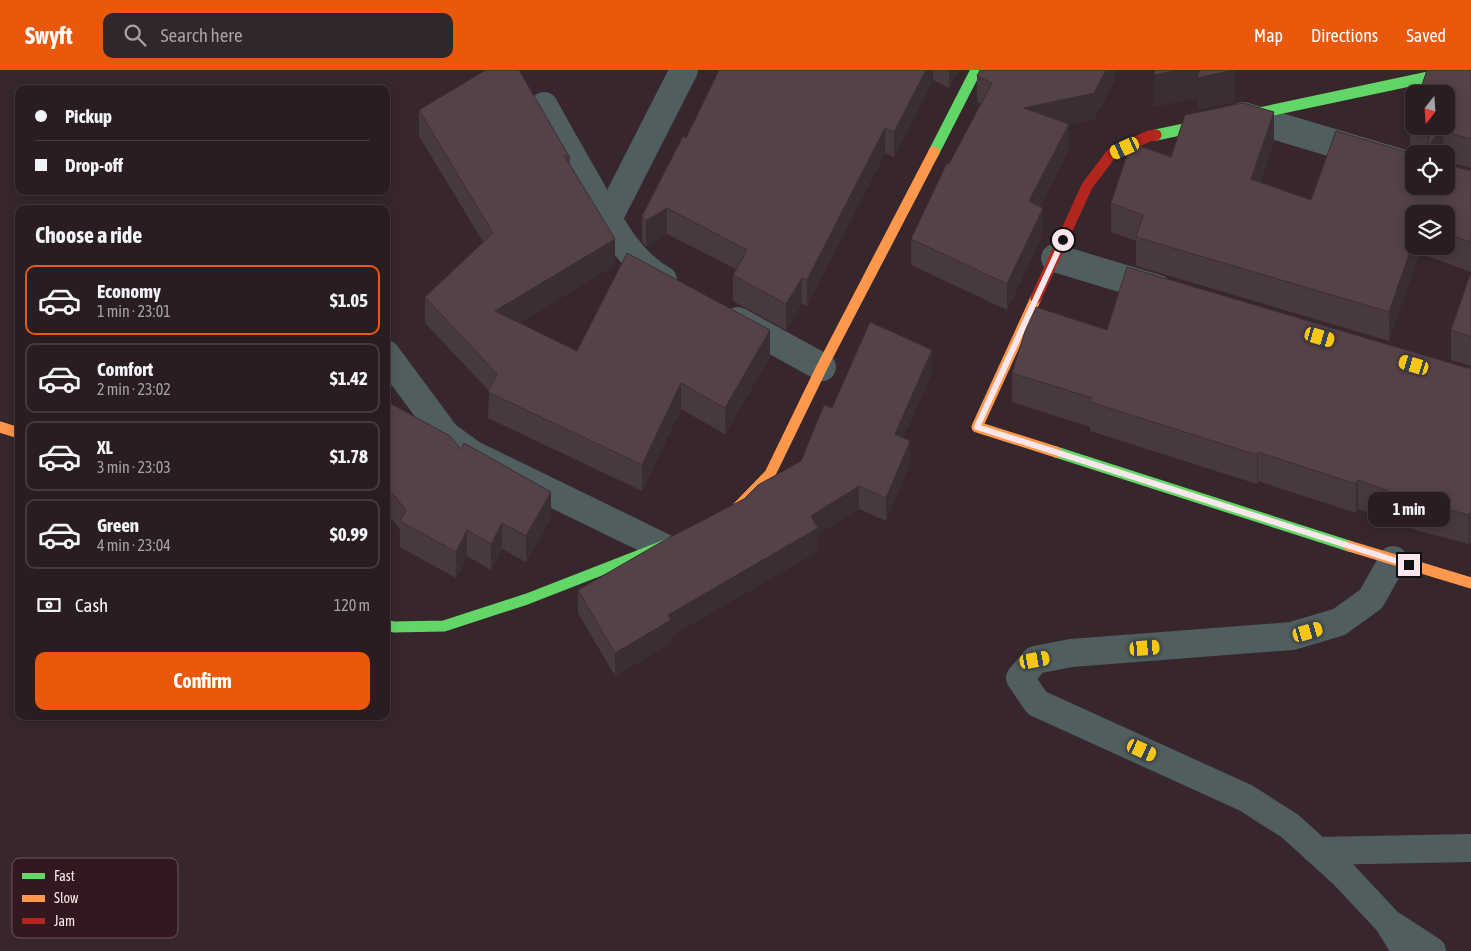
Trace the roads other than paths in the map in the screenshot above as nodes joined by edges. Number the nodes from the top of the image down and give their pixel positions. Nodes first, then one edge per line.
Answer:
1 (684, 70) edge
2 (976, 70) edge
3 (1461, 70) edge
4 (544, 106) dead end
5 (1242, 116) junction
6 (1405, 164) edge
7 (608, 219) junction
8 (1055, 258) junction
9 (685, 292) edge
10 (1178, 295) edge
11 (720, 311) edge
12 (390, 359) edge
13 (822, 367) junction
14 (0, 427) edge
15 (15, 432) edge
16 (720, 517) edge
17 (671, 542) joint
18 (1393, 560) junction
19 (1471, 583) edge
20 (390, 626) edge
21 (1471, 848) edge
22 (1318, 851) junction
23 (1388, 922) junction
24 (1406, 951) edge
25 (1432, 951) edge

1 - 7 street
2 - 13 street
3 - 5 street
4 - 7 street
5 - 6 street
5 - 8 street
7 - 9 street
8 - 10 street
8 - 18 street
11 - 13 street
12 - 17 street
13 - 16 street
14 - 15 street
17 - 20 street
18 - 19 street
18 - 22 street
21 - 22 street
22 - 23 street
23 - 24 street
23 - 25 street

